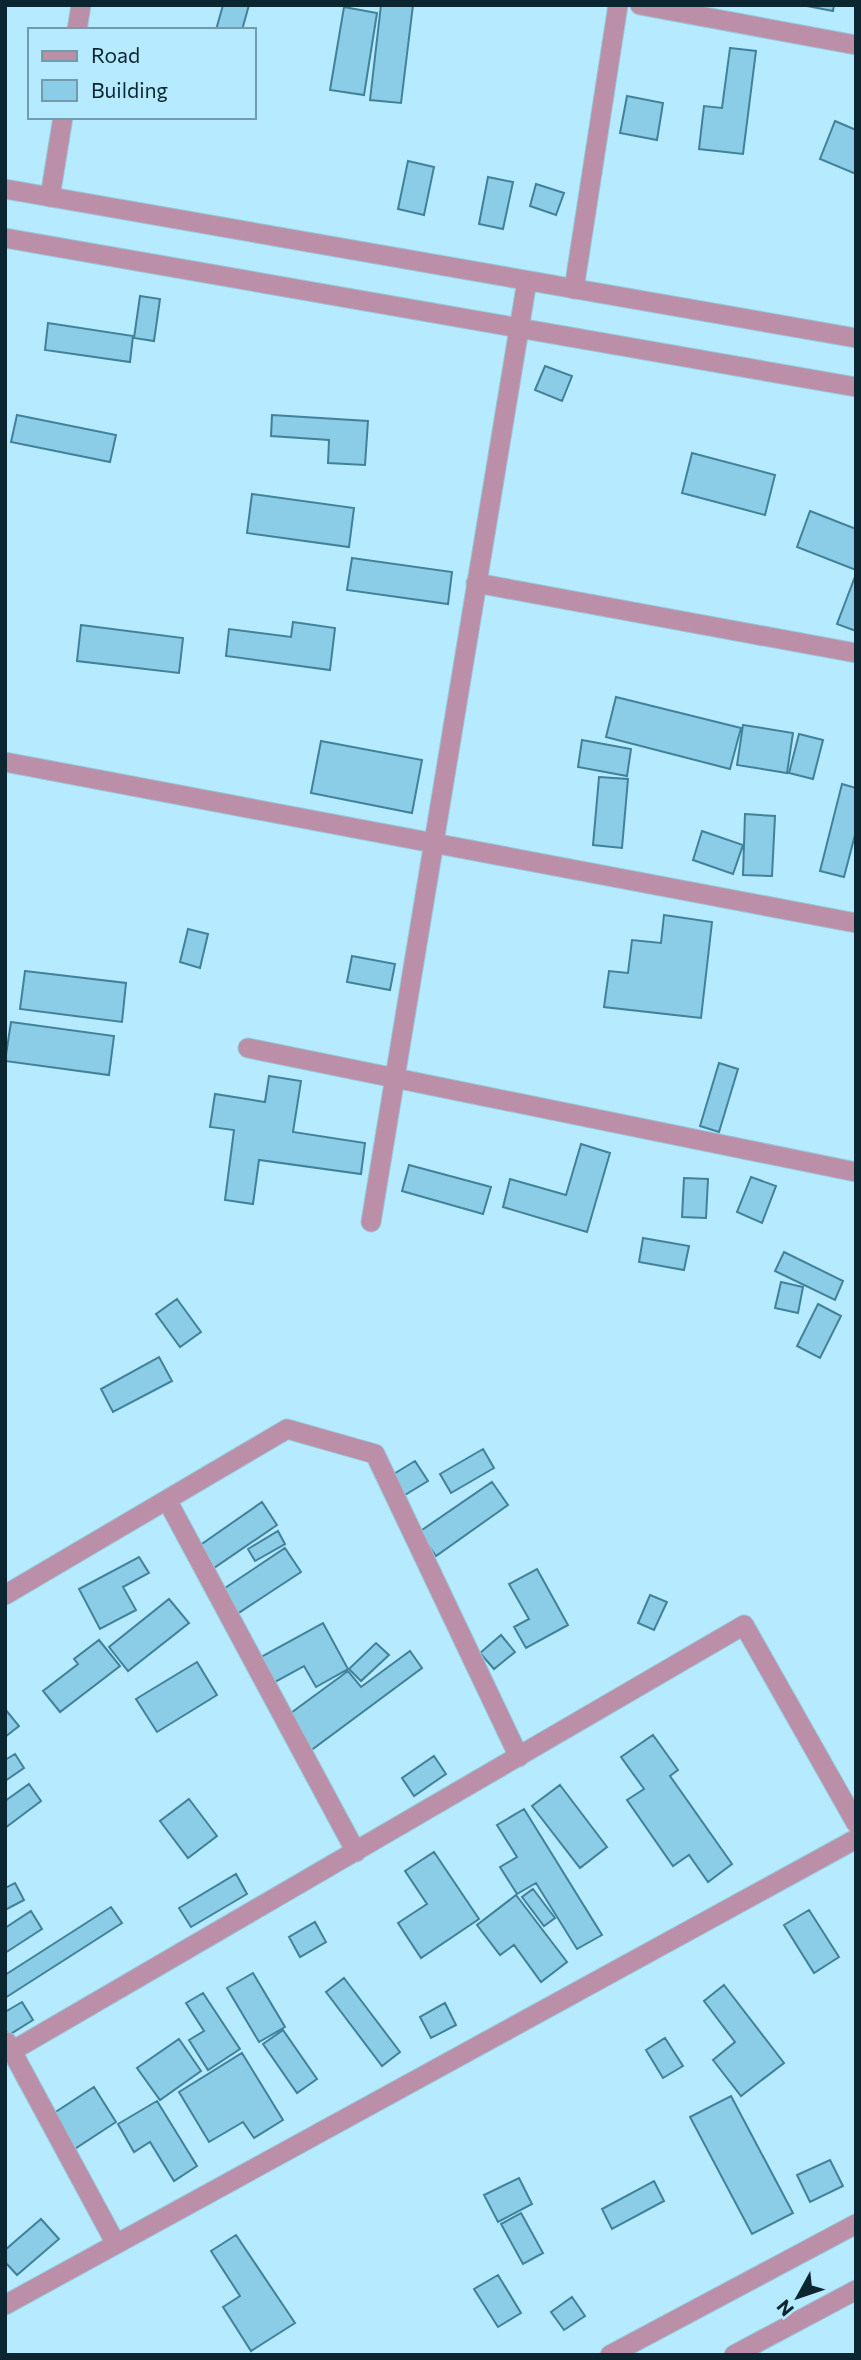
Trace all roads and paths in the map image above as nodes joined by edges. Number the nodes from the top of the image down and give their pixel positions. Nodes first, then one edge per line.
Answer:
1 (81, 5) edge
2 (618, 5) edge
3 (640, 5) edge
4 (77, 28) edge
5 (856, 46) edge
6 (63, 119) edge
7 (5, 189) edge
8 (50, 197) junction
9 (5, 238) edge
10 (527, 281) junction
11 (575, 289) junction
12 (519, 328) junction
13 (856, 338) edge
14 (856, 387) edge
15 (476, 583) junction
16 (856, 653) edge
17 (5, 762) edge
18 (433, 843) junction
19 (856, 923) edge
20 (248, 1048) dead end
21 (395, 1078) junction
22 (856, 1172) edge
23 (371, 1223) dead end
24 (167, 1500) junction
25 (5, 1595) edge
26 (519, 1757) junction
27 (856, 1823) edge
28 (856, 1839) edge
29 (356, 1852) junction
30 (8, 2045) edge
31 (856, 2224) edge
32 (116, 2244) junction
33 (856, 2290) edge
34 (5, 2305) edge
35 (610, 2355) edge
36 (734, 2355) edge

1 - 4 street
2 - 11 street
3 - 5 street
6 - 8 street
7 - 8 street
8 - 10 street
9 - 12 street
10 - 11 street
10 - 12 street
11 - 13 street
12 - 14 street
12 - 15 street
15 - 16 street
15 - 18 street
17 - 18 street
18 - 19 street
18 - 21 street
20 - 21 street
21 - 22 street
21 - 23 street
24 - 25 street
24 - 26 street
24 - 29 street
26 - 27 street
26 - 29 street
28 - 32 street
29 - 30 street
30 - 32 street
31 - 35 street
32 - 34 street
33 - 36 street

